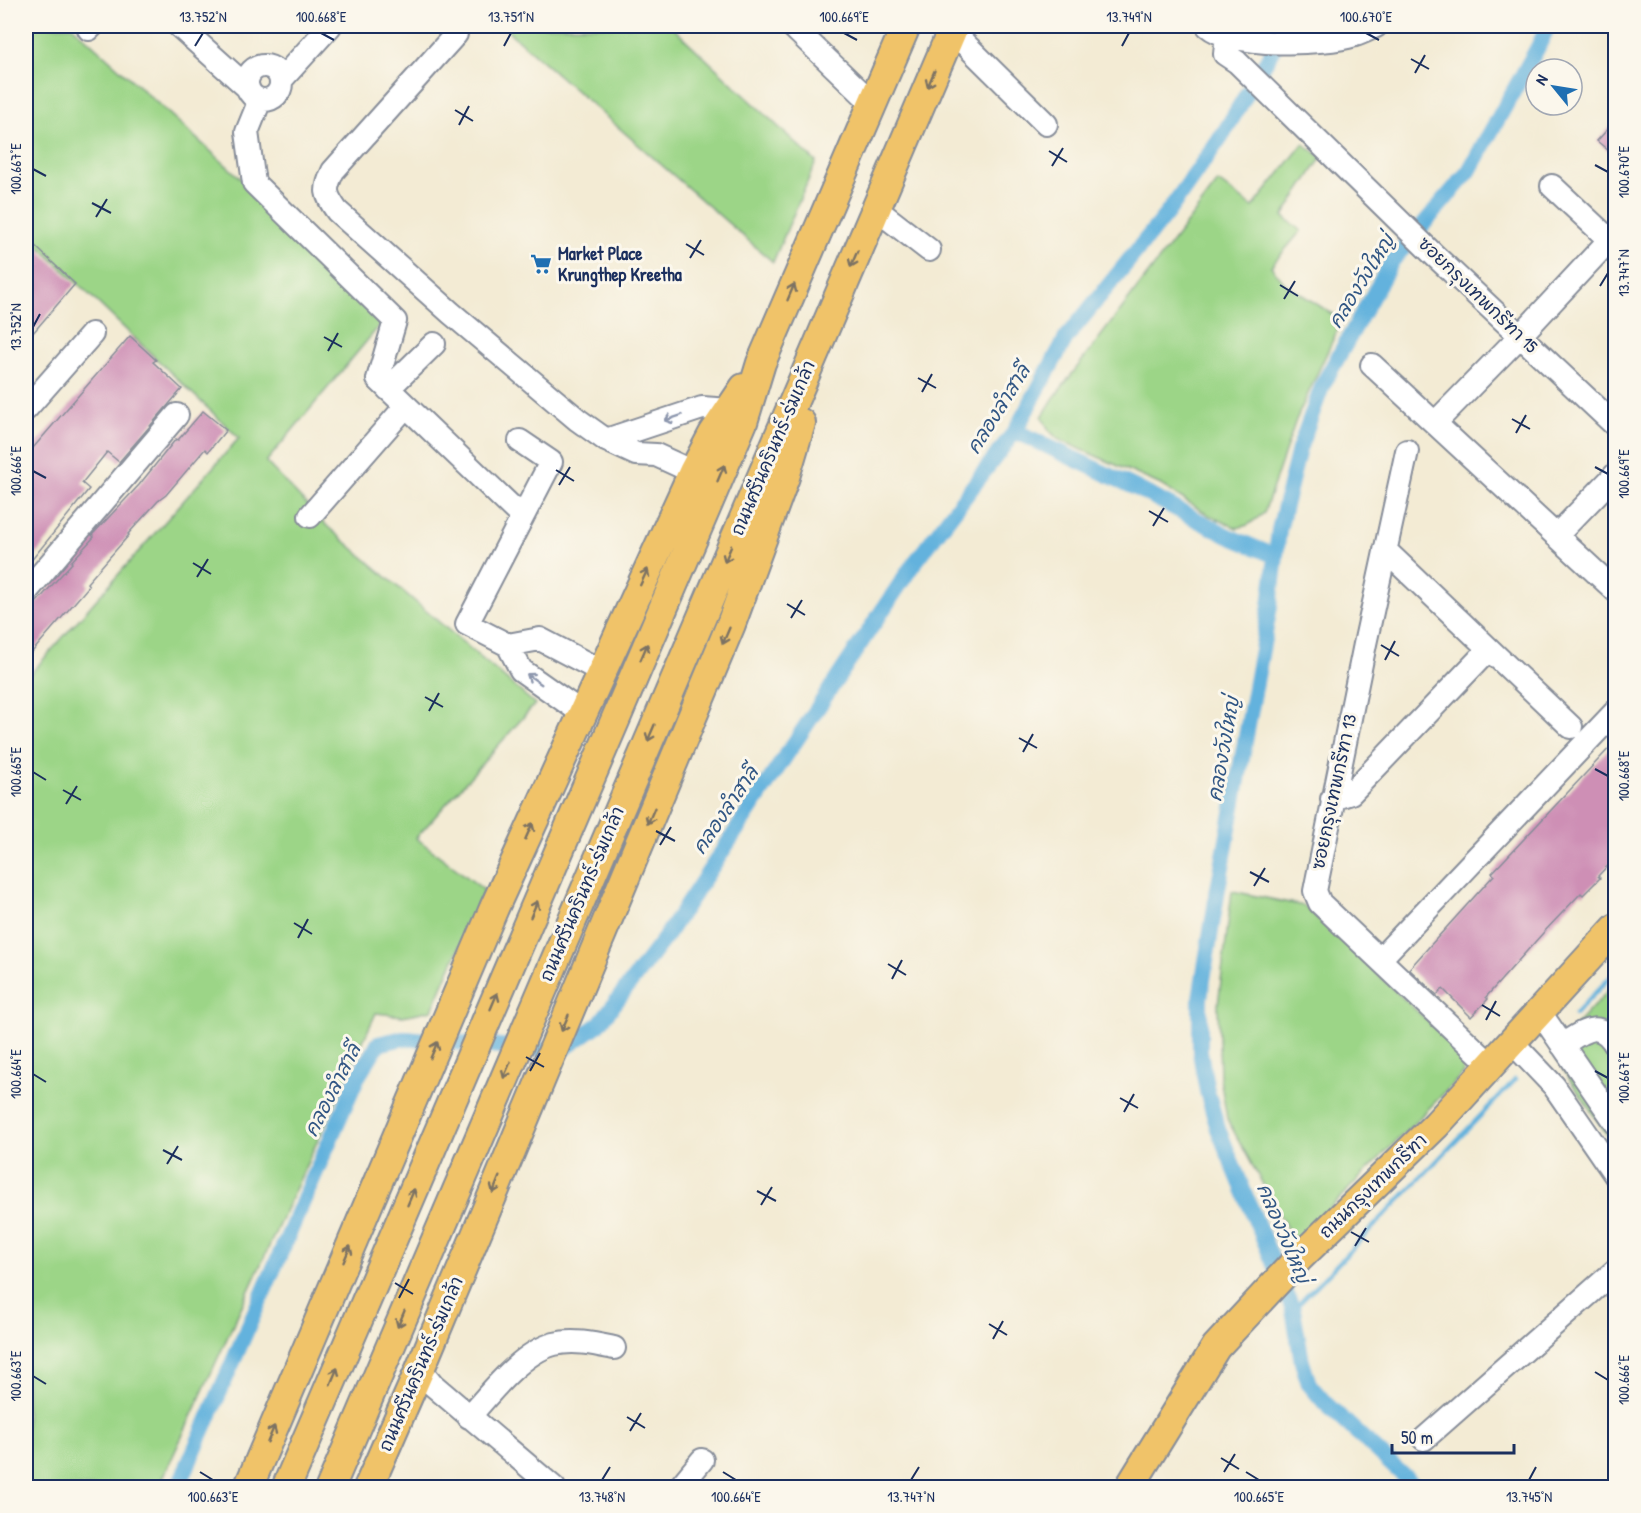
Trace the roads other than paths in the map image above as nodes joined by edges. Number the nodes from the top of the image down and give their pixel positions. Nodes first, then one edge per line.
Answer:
1 (179, 26) edge
2 (330, 26) edge
3 (792, 26) edge
4 (906, 26) edge
5 (954, 26) edge
6 (1376, 26) edge
7 (1218, 30) edge
8 (456, 34) dead end
9 (254, 94) junction
10 (872, 103) junction
11 (1046, 124) dead end
12 (1552, 186) dead end
13 (876, 209) junction
14 (1613, 240) edge
15 (929, 250) dead end
16 (836, 302) junction
17 (92, 334) dead end
18 (1520, 336) junction
19 (434, 344) dead end
20 (761, 363) junction
21 (1372, 364) dead end
22 (388, 389) junction
23 (406, 406) junction
24 (26, 409) edge
25 (730, 410) junction
26 (177, 414) dead end
27 (1435, 423) junction
28 (1616, 426) edge
29 (606, 440) junction
30 (520, 441) dead end
31 (1407, 452) dead end
32 (693, 472) junction
33 (1616, 474) edge
34 (310, 516) dead end
35 (522, 518) junction
36 (1556, 536) junction
37 (1385, 550) junction
38 (28, 586) edge
39 (1616, 591) edge
40 (508, 645) junction
41 (1489, 649) junction
42 (601, 671) junction
43 (1616, 711) edge
44 (582, 713) junction
45 (1571, 727) dead end
46 (1332, 799) junction
47 (1616, 928) edge
48 (1380, 959) junction
49 (1539, 1011) junction
50 (1511, 1041) junction
51 (1562, 1045) junction
52 (1616, 1046) edge
53 (1490, 1064) junction
54 (1615, 1120) edge
55 (1616, 1176) edge
56 (1616, 1270) edge
57 (615, 1348) dead end
58 (420, 1369) junction
59 (469, 1417) junction
60 (1424, 1439) dead end
61 (702, 1460) dead end
62 (530, 1480) edge
63 (248, 1488) edge
64 (286, 1488) edge
65 (330, 1488) edge
66 (368, 1488) edge
67 (554, 1488) edge
68 (679, 1488) edge
69 (1129, 1488) edge

1 - 9 street
2 - 9 street
3 - 10 street
4 - 10 main road, ถนนศรีนครินทร์-ร่มเกล้า
5 - 11 street
5 -> 13 main road, ถนนศรีนครินทร์-ร่มเกล้า
6 - 7 street
7 - 18 street, ซอยกรุงเทพกรีฑา 15
8 - 29 street
9 - 22 street
20 -> 10 main road, ถนนศรีนครินทร์-ร่มเกล้า
12 - 14 street
13 - 15 street
13 -> 16 main road, ถนนศรีนครินทร์-ร่มเกล้า
14 - 18 street
16 -> 58 main road, ถนนศรีนครินทร์-ร่มเกล้า
16 -> 65 main road, ถนนศรีนครินทร์-ร่มเกล้า
17 - 24 street
18 - 27 street
18 - 28 street, ซอยกรุงเทพกรีฑา 15
19 - 22 street
20 - 25 main road, ถนนศรีนครินทร์-ร่มเกล้า
64 -> 20 main road, ถนนศรีนครินทร์-ร่มเกล้า
21 - 27 street
22 - 23 street
23 - 34 street
23 - 35 street
25 -> 29 street
25 - 32 main road, ถนนศรีนครินทร์-ร่มเกล้า
26 - 38 street
27 - 36 street
29 - 32 street
30 - 35 street
31 - 37 street, ซอยกรุงเทพกรีฑา 13
42 -> 32 main road, ถนนศรีนครินทร์-ร่มเกล้า
33 - 36 street
35 - 40 street
36 - 39 street
37 - 41 street
37 - 46 street, ซอยกรุงเทพกรีฑา 13
40 - 42 street
44 -> 40 street
41 - 45 street
41 - 46 street
42 - 44 main road, ถนนศรีนครินทร์-ร่มเกล้า
43 - 48 street
63 -> 44 main road, ถนนศรีนครินทร์-ร่มเกล้า
46 - 48 street, ซอยกรุงเทพกรีฑา 13
47 - 49 main road, ถนนกรุงเทพกรีฑา
48 - 53 street, ซอยกรุงเทพกรีฑา 13
49 - 50 main road, ถนนกรุงเทพกรีฑา
49 - 51 street
50 - 53 main road, ถนนกรุงเทพกรีฑา
50 - 55 street
51 - 52 street
51 - 54 street
53 - 69 main road, ถนนกรุงเทพกรีฑา
56 - 60 street
57 - 59 street
58 - 59 street
58 - 66 main road, ถนนศรีนครินทร์-ร่มเกล้า
59 - 62 street
61 - 68 street
62 - 67 street

